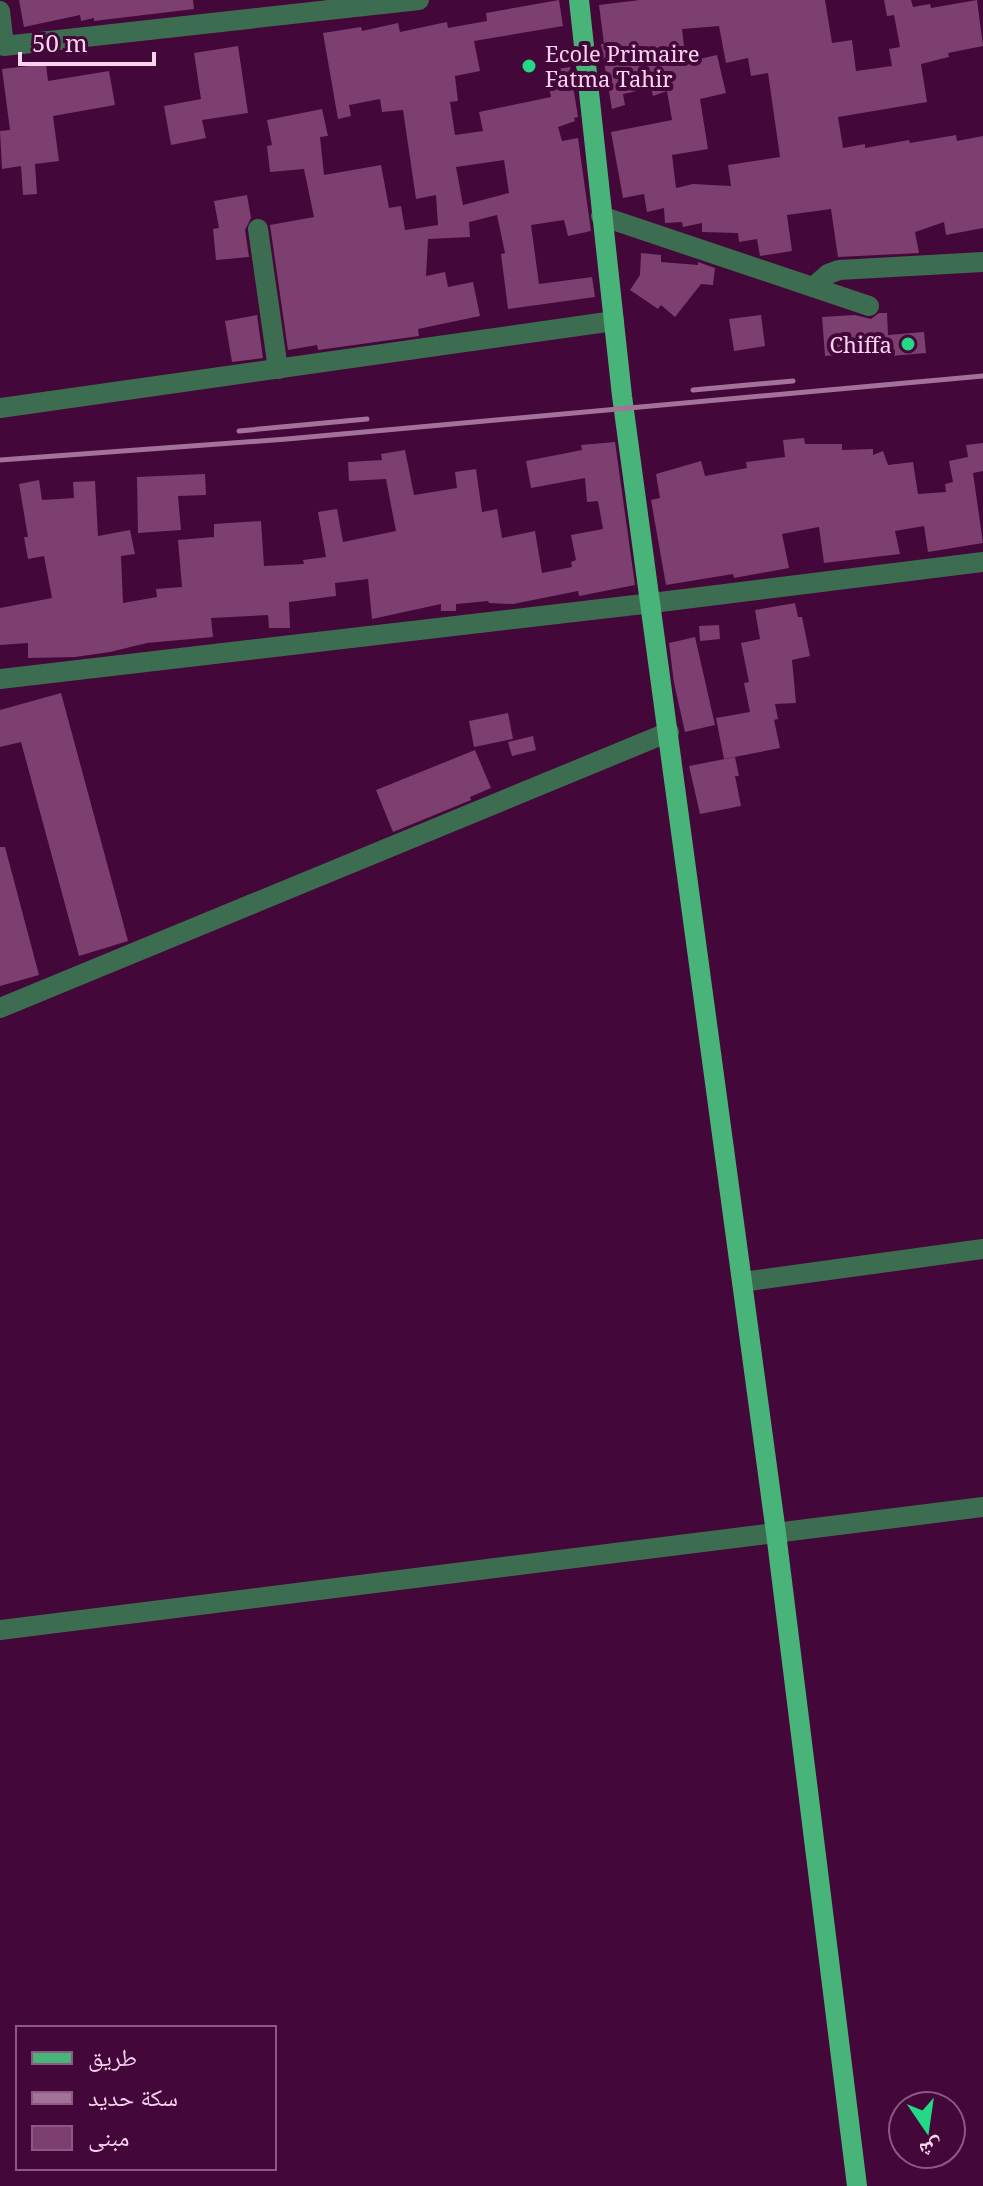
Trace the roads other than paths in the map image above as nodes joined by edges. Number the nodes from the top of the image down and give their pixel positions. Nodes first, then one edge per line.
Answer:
1 (419, 0) edge
2 (579, 0) edge
3 (0, 11) edge
4 (2, 50) edge
5 (601, 216) junction
6 (258, 229) dead end
7 (983, 262) edge
8 (813, 287) junction
9 (869, 306) dead end
10 (614, 321) junction
11 (278, 369) junction
12 (0, 408) edge
13 (983, 562) edge
14 (652, 603) junction
15 (0, 679) edge
16 (669, 732) junction
17 (0, 1008) edge
18 (983, 1249) edge
19 (742, 1282) junction
20 (983, 1507) edge
21 (776, 1533) junction
22 (0, 1630) edge
23 (857, 2186) edge

1 - 4 street
2 - 5 main road
3 - 4 street
5 - 8 street
5 - 10 main road
6 - 11 street
7 - 8 street
8 - 9 street
10 - 11 street
10 - 14 main road
11 - 12 street
13 - 14 street
14 - 15 street
14 - 16 main road
16 - 17 street
16 - 19 main road
18 - 19 street
19 - 21 main road
20 - 21 street
21 - 22 street
21 - 23 main road

